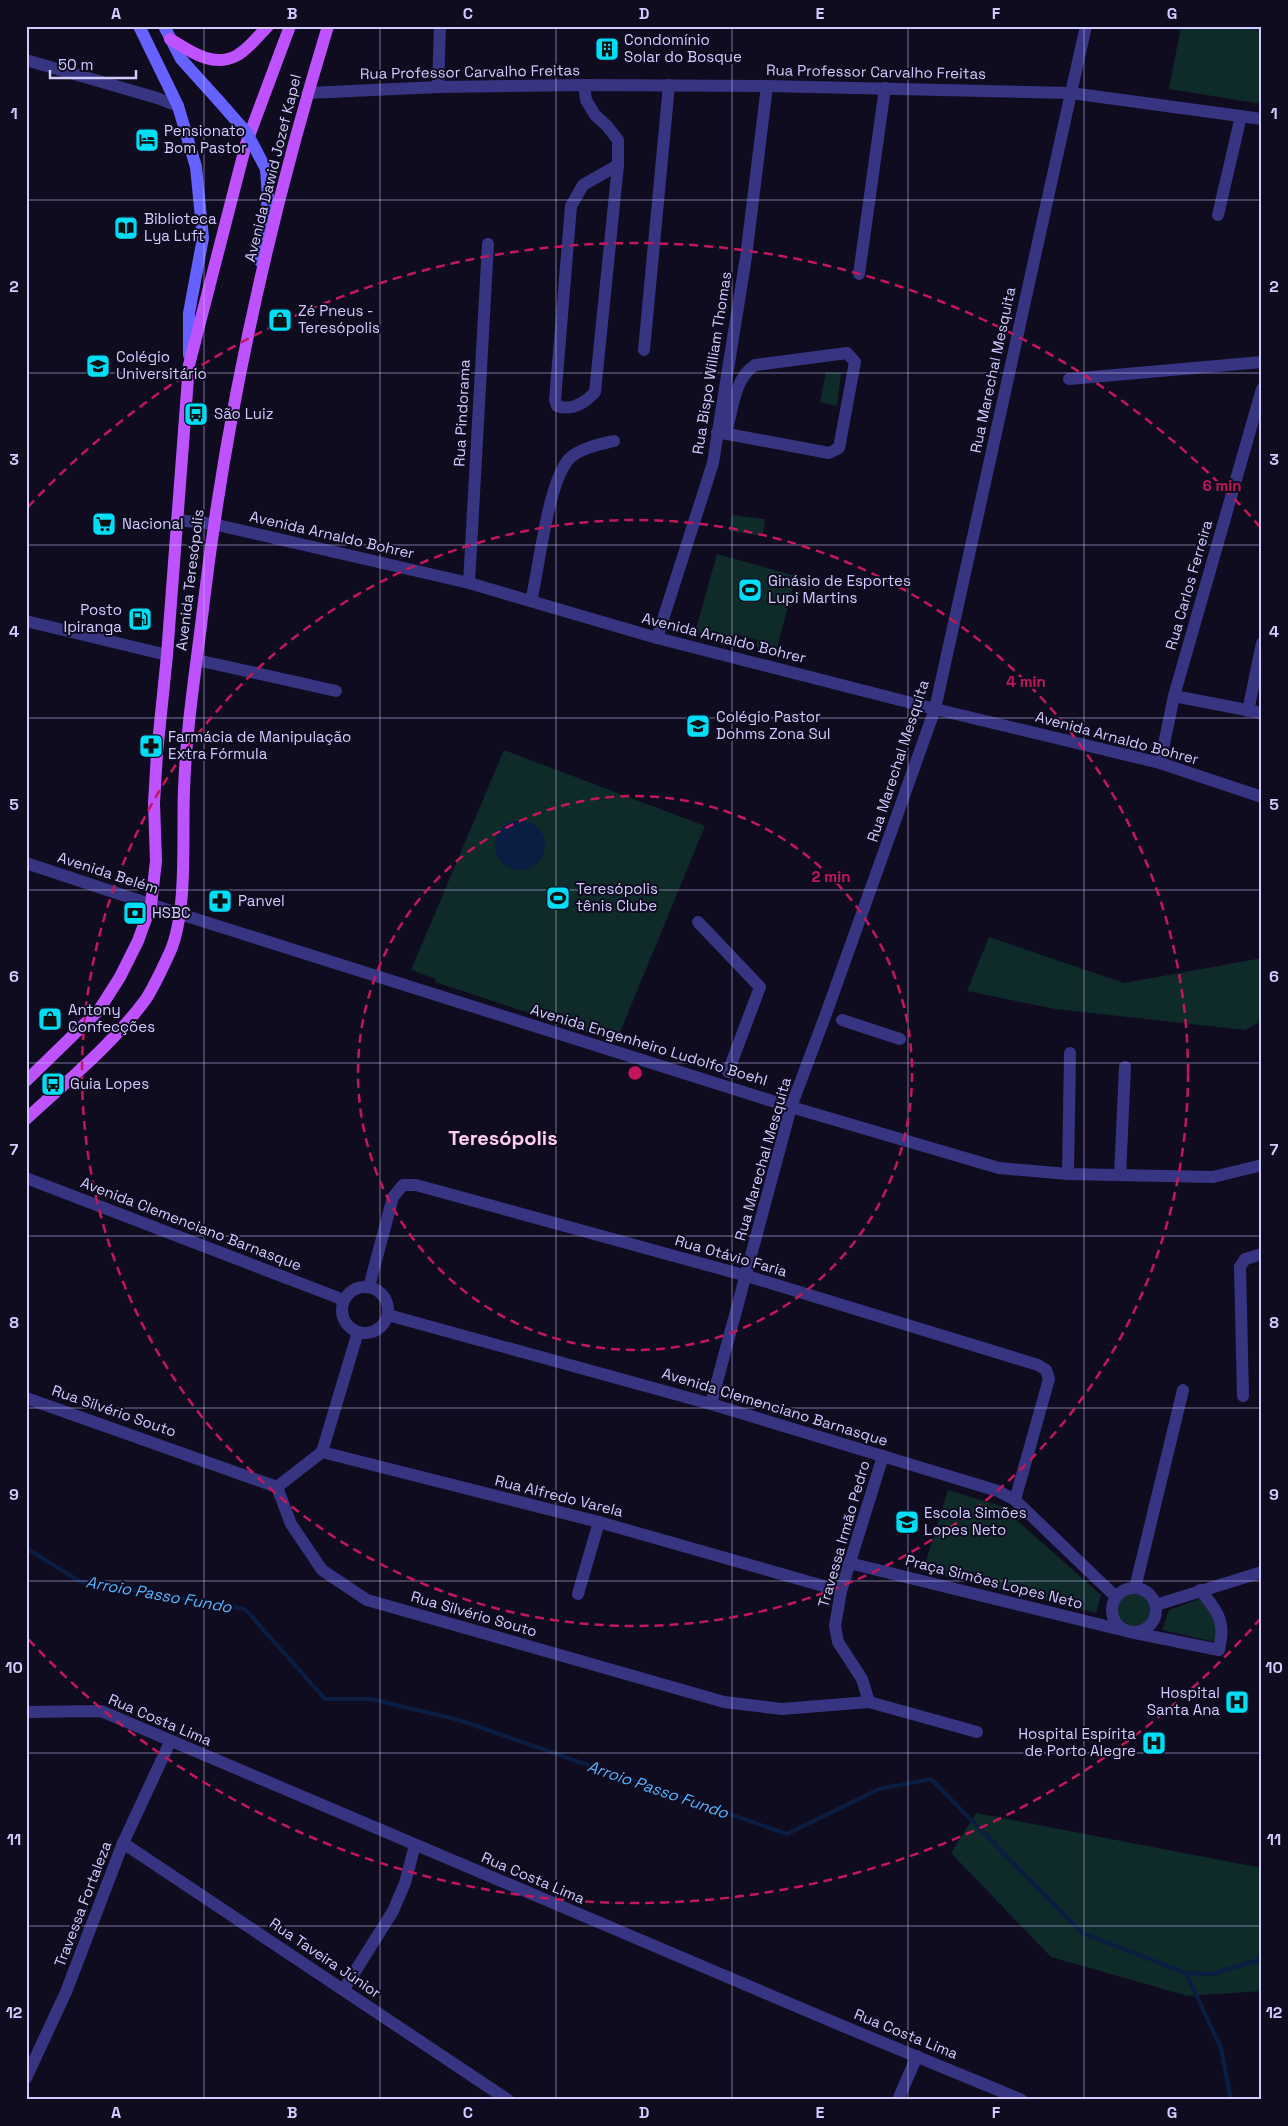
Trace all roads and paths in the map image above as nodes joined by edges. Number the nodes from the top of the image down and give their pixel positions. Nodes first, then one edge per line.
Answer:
1 (139, 26) edge
2 (164, 26) edge
3 (268, 26) edge
4 (290, 26) edge
5 (328, 26) edge
6 (440, 26) edge
7 (1086, 26) edge
8 (170, 39) junction
9 (26, 60) edge
10 (168, 85) junction
11 (584, 85) junction
12 (669, 86) junction
13 (767, 86) junction
14 (438, 87) junction
15 (885, 88) junction
16 (308, 93) junction
17 (1071, 93) junction
18 (157, 98) junction
19 (178, 106) junction
20 (1241, 116) junction
21 (1262, 119) edge
22 (618, 165) junction
23 (1218, 215) dead end
24 (488, 244) dead end
25 (859, 274) dead end
26 (252, 318) junction
27 (644, 350) dead end
28 (1262, 362) edge
29 (189, 365) junction
30 (1069, 379) dead end
31 (1262, 389) edge
32 (722, 433) junction
33 (614, 441) dead end
34 (177, 520) junction
35 (213, 524) junction
36 (469, 583) junction
37 (531, 601) junction
38 (26, 621) edge
39 (657, 638) junction
40 (1262, 642) edge
41 (167, 655) junction
42 (197, 660) junction
43 (336, 691) dead end
44 (1174, 696) junction
45 (935, 708) junction
46 (1248, 711) junction
47 (1262, 713) edge
48 (1160, 763) junction
49 (1262, 797) edge
50 (26, 863) edge
51 (151, 905) junction
52 (180, 914) junction
53 (698, 922) dead end
54 (842, 1020) dead end
55 (900, 1039) dead end
56 (1070, 1053) dead end
57 (1125, 1067) dead end
58 (728, 1072) dead end
59 (26, 1081) edge
60 (791, 1107) junction
61 (26, 1119) edge
62 (1262, 1165) edge
63 (1068, 1174) junction
64 (1120, 1175) junction
65 (26, 1178) edge
66 (1262, 1254) edge
67 (747, 1276) junction
68 (369, 1287) junction
69 (344, 1300) junction
70 (388, 1315) junction
71 (358, 1332) junction
72 (1183, 1390) dead end
73 (1243, 1396) dead end
74 (26, 1398) edge
75 (711, 1404) junction
76 (322, 1452) junction
77 (883, 1456) junction
78 (278, 1487) junction
79 (1015, 1500) junction
80 (599, 1522) junction
81 (850, 1563) junction
82 (1262, 1572) edge
83 (1136, 1588) junction
84 (1200, 1590) junction
85 (841, 1591) junction
86 (578, 1594) dead end
87 (1116, 1597) junction
88 (1156, 1605) junction
89 (1130, 1632) junction
90 (869, 1702) junction
91 (26, 1712) edge
92 (977, 1732) dead end
93 (170, 1742) junction
94 (123, 1843) junction
95 (415, 1845) junction
96 (344, 1989) junction
97 (917, 2056) junction
98 (26, 2078) edge
99 (508, 2100) edge
100 (898, 2100) edge
101 (1022, 2100) edge

1 - 10 main road, Avenida Teresópolis
2 - 8 main road, Avenida Teresópolis
3 - 8 main road
4 - 29 main road
5 - 16 main road, Avenida Dawid Jozef Kapel
6 - 14 street
7 - 17 street, Rua Marechal Mesquita
8 - 26 main road, Avenida Teresópolis, bridge
9 - 18 street
10 - 18 street
10 - 19 main road, Avenida Teresópolis
11 - 12 street, Rua Professor Carvalho Freitas
11 - 14 street, Rua Professor Carvalho Freitas
11 - 22 street
12 - 13 street, Rua Professor Carvalho Freitas
12 - 27 street
13 - 15 street, Rua Professor Carvalho Freitas
13 - 32 street, Rua Bispo William Thomas
14 - 16 street, Rua Professor Carvalho Freitas
15 - 17 street, Rua Professor Carvalho Freitas
15 - 25 street
16 - 26 main road, Avenida Dawid Jozef Kapel
17 - 20 street, Rua Professor Carvalho Freitas
17 - 45 street, Rua Marechal Mesquita
18 - 19 street
19 - 29 main road, Avenida Teresópolis
20 - 21 street, Rua Professor Carvalho Freitas
20 - 23 street
22 - 22 street
24 - 36 street, Rua Pindorama
26 - 35 main road, Avenida Teresópolis
28 - 30 street
29 - 34 main road, Avenida Teresópolis
31 - 44 street, Rua Carlos Ferreira
32 - 32 street
32 - 39 street, Rua Bispo William Thomas
33 - 37 street
34 - 35 street, Avenida Arnaldo Bohrer
34 - 41 main road, Avenida Teresópolis
35 - 36 street, Avenida Arnaldo Bohrer
35 - 42 main road, Avenida Teresópolis
36 - 37 street, Avenida Arnaldo Bohrer
37 - 39 street, Avenida Arnaldo Bohrer
38 - 41 street
39 - 45 street, Avenida Arnaldo Bohrer
40 - 46 street
41 - 51 main road, Avenida Teresópolis
42 - 43 street
42 - 52 main road, Avenida Teresópolis
44 - 46 street
44 - 48 street, Rua Carlos Ferreira
45 - 48 street, Avenida Arnaldo Bohrer
45 - 60 street, Rua Marechal Mesquita
46 - 47 street
48 - 49 street, Avenida Arnaldo Bohrer
50 - 51 street, Avenida Belém
51 - 52 street, Avenida Belém
51 - 59 main road, Avenida Teresópolis
52 - 60 street, Avenida Engenheiro Ludolfo Boehl
52 - 61 main road, Avenida Teresópolis
53 - 58 street
54 - 55 street
56 - 63 street
57 - 64 street
60 - 63 street, Avenida Engenheiro Ludolfo Boehl
60 - 67 street, Rua Marechal Mesquita
62 - 64 street, Avenida Engenheiro Ludolfo Boehl
63 - 64 street, Avenida Engenheiro Ludolfo Boehl
65 - 69 street, Avenida Clemenciano Barnasque
66 - 73 street
67 - 68 street, Rua Otávio Faria
67 - 75 street, Rua Marechal Mesquita
67 - 79 street, Rua Otávio Faria
68 - 69 street
68 - 70 street
69 - 71 street
70 - 71 street
70 - 75 street, Avenida Clemenciano Barnasque
71 - 76 street
72 - 83 street
74 - 78 street, Rua Silvério Souto
75 - 77 street, Avenida Clemenciano Barnasque
76 - 78 street
76 - 80 street, Rua Alfredo Varela
77 - 79 street, Avenida Clemenciano Barnasque
77 - 81 street, Travessa Irmão Pedro
78 - 90 street, Rua Silvério Souto
79 - 87 street, Avenida Clemenciano Barnasque
80 - 85 street, Rua Alfredo Varela
80 - 86 street
81 - 85 street, Travessa Irmão Pedro
81 - 89 street, Praça Simões Lopes Neto
82 - 84 street
83 - 87 street
83 - 88 street
84 - 88 street
84 - 89 street, Praça Simões Lopes Neto
85 - 90 street, Travessa Irmão Pedro
87 - 89 street
88 - 89 street
90 - 92 street, Rua Silvério Souto
91 - 93 street, Rua Costa Lima
93 - 94 street, Travessa Fortaleza
93 - 95 street, Rua Costa Lima
94 - 96 street, Rua Taveira Júnior
94 - 98 street, Travessa Fortaleza
95 - 96 street
95 - 97 street, Rua Costa Lima
96 - 99 street, Rua Taveira Júnior
97 - 100 street
97 - 101 street, Rua Costa Lima

